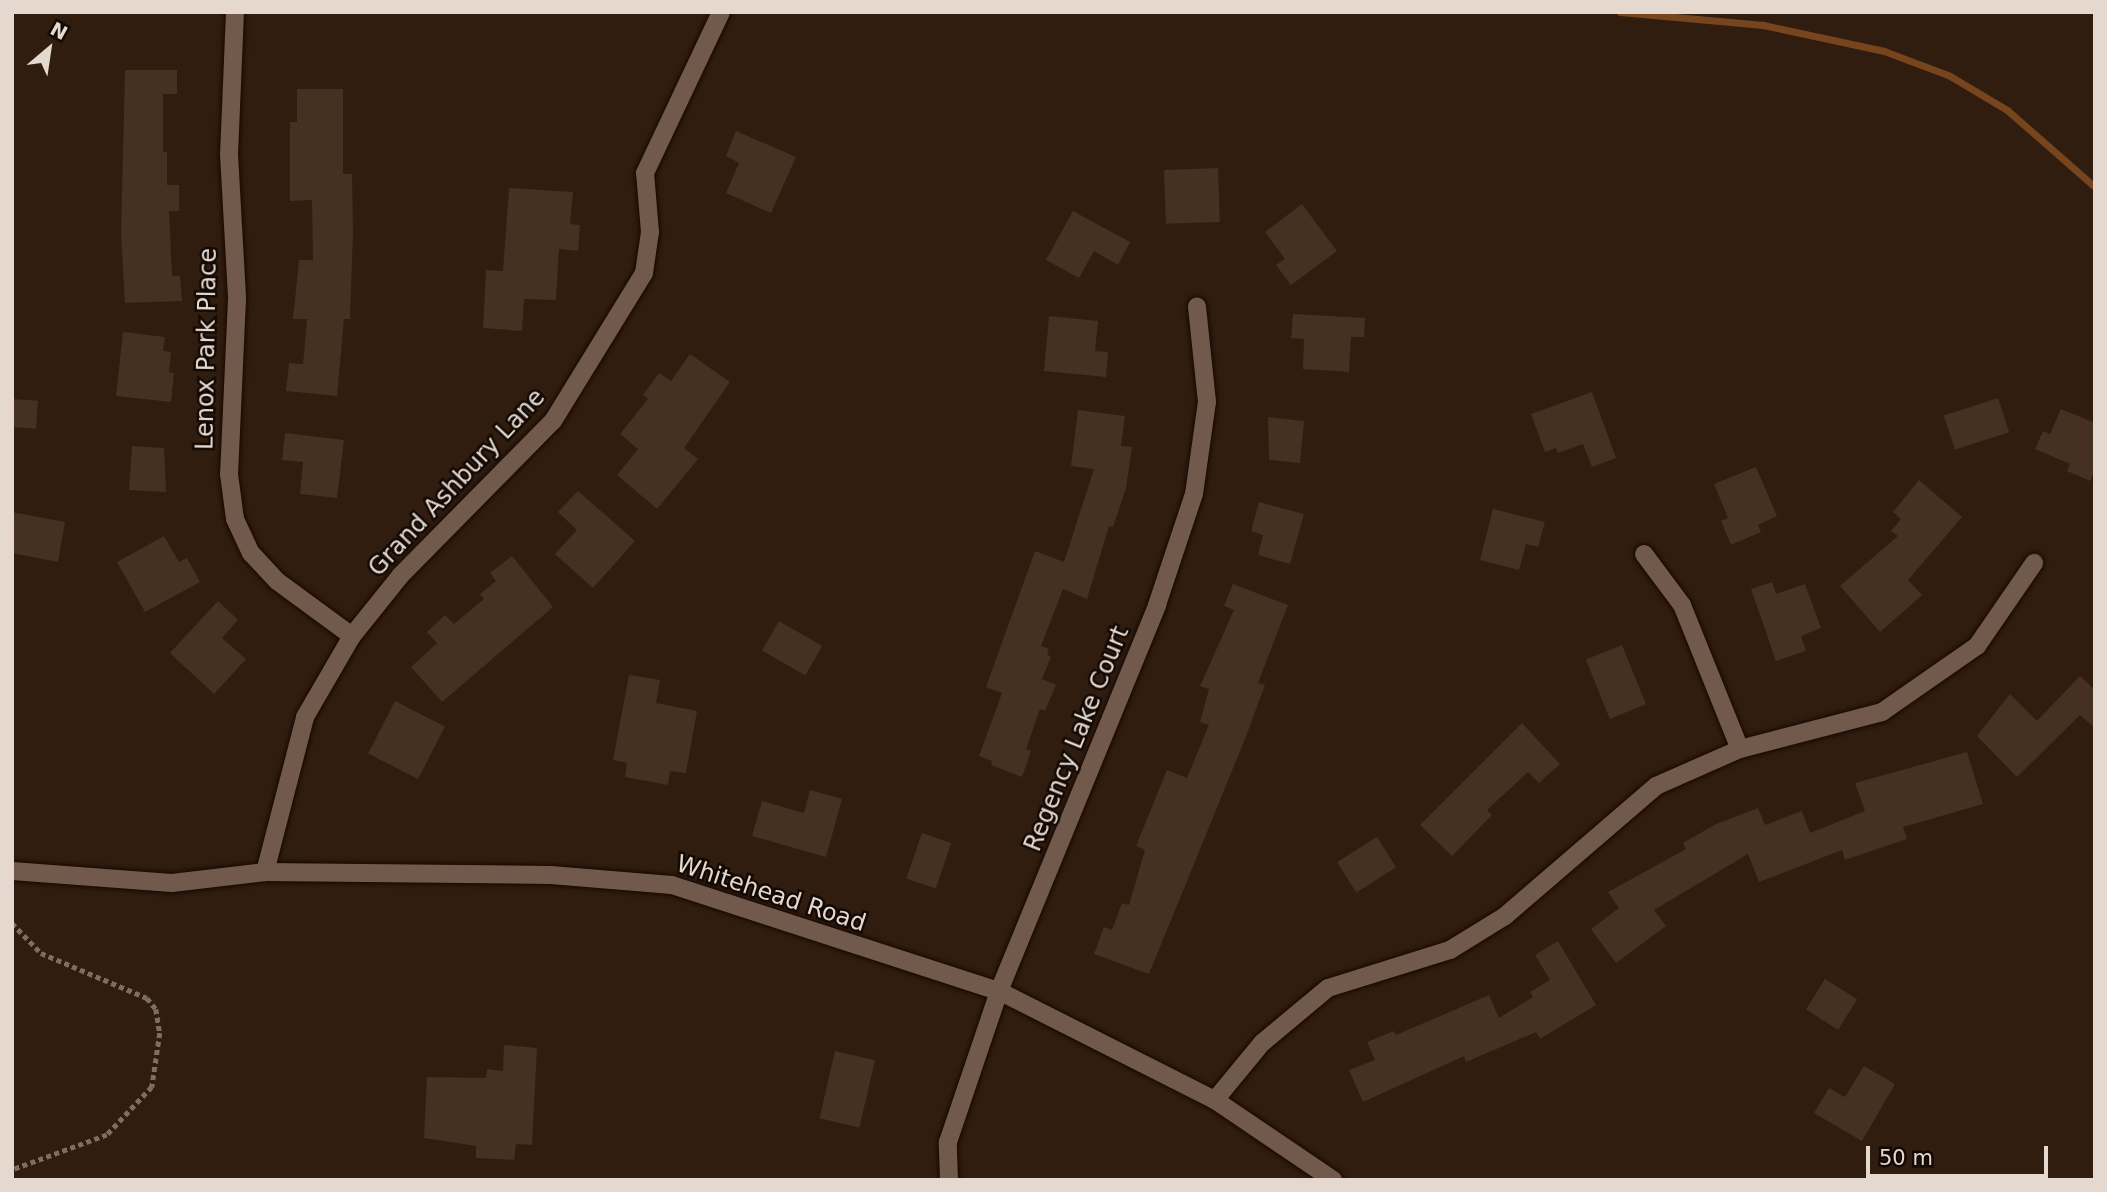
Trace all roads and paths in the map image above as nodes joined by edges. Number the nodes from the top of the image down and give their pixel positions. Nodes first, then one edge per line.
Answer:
1 (235, 12) edge
2 (721, 12) edge
3 (1197, 307) dead end
4 (1644, 554) dead end
5 (2035, 563) dead end
6 (352, 636) junction
7 (1740, 749) junction
8 (12, 872) edge
9 (265, 872) junction
10 (12, 923) edge
11 (999, 991) junction
12 (1215, 1100) junction
13 (12, 1170) edge
14 (949, 1180) edge
15 (1333, 1180) edge

1 - 6 street, Lenox Park Place
2 - 6 street, Grand Ashbury Lane
3 - 11 street, Regency Lake Court
4 - 7 street
5 - 7 street
6 - 9 street, Grand Ashbury Lane
7 - 12 street
8 - 9 street, Whitehead Road
9 - 11 street, Whitehead Road
10 - 13 path
11 - 12 street, Whitehead Road
11 - 14 street, Regency Lake Court
12 - 15 street, Whitehead Road

